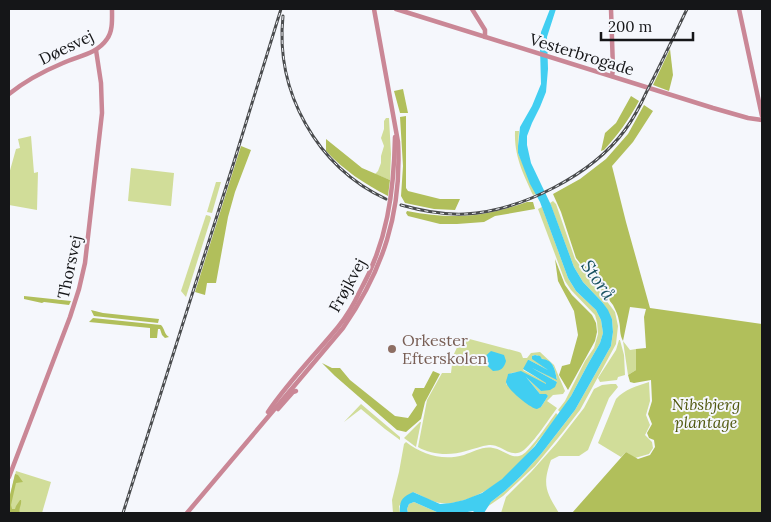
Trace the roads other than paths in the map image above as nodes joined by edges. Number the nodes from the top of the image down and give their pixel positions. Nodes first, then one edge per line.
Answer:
1 (112, 9) edge
2 (374, 9) edge
3 (396, 9) edge
4 (472, 9) edge
5 (611, 9) edge
6 (738, 9) edge
7 (485, 37) junction
8 (96, 50) junction
9 (612, 76) junction
10 (9, 94) edge
11 (762, 118) edge
12 (395, 127) junction
13 (296, 391) dead end
14 (268, 417) junction
15 (258, 428) junction
16 (9, 477) edge
17 (187, 513) edge

1 - 8 street, Døesvej
2 - 12 street, Frøjkvej
3 - 7 street, Vesterbrogade
4 - 7 street
5 - 9 street
6 - 11 street
7 - 9 street, Vesterbrogade
8 - 10 street, Døesvej
8 - 16 street, Thorsvej
9 - 11 street, Vesterbrogade
12 - 14 street, Frøjkvej
12 - 15 street, Frøjkvej
13 - 14 street, Frøjkvej
14 - 15 street, Frøjkvej
15 - 17 street, Frøjkvej

